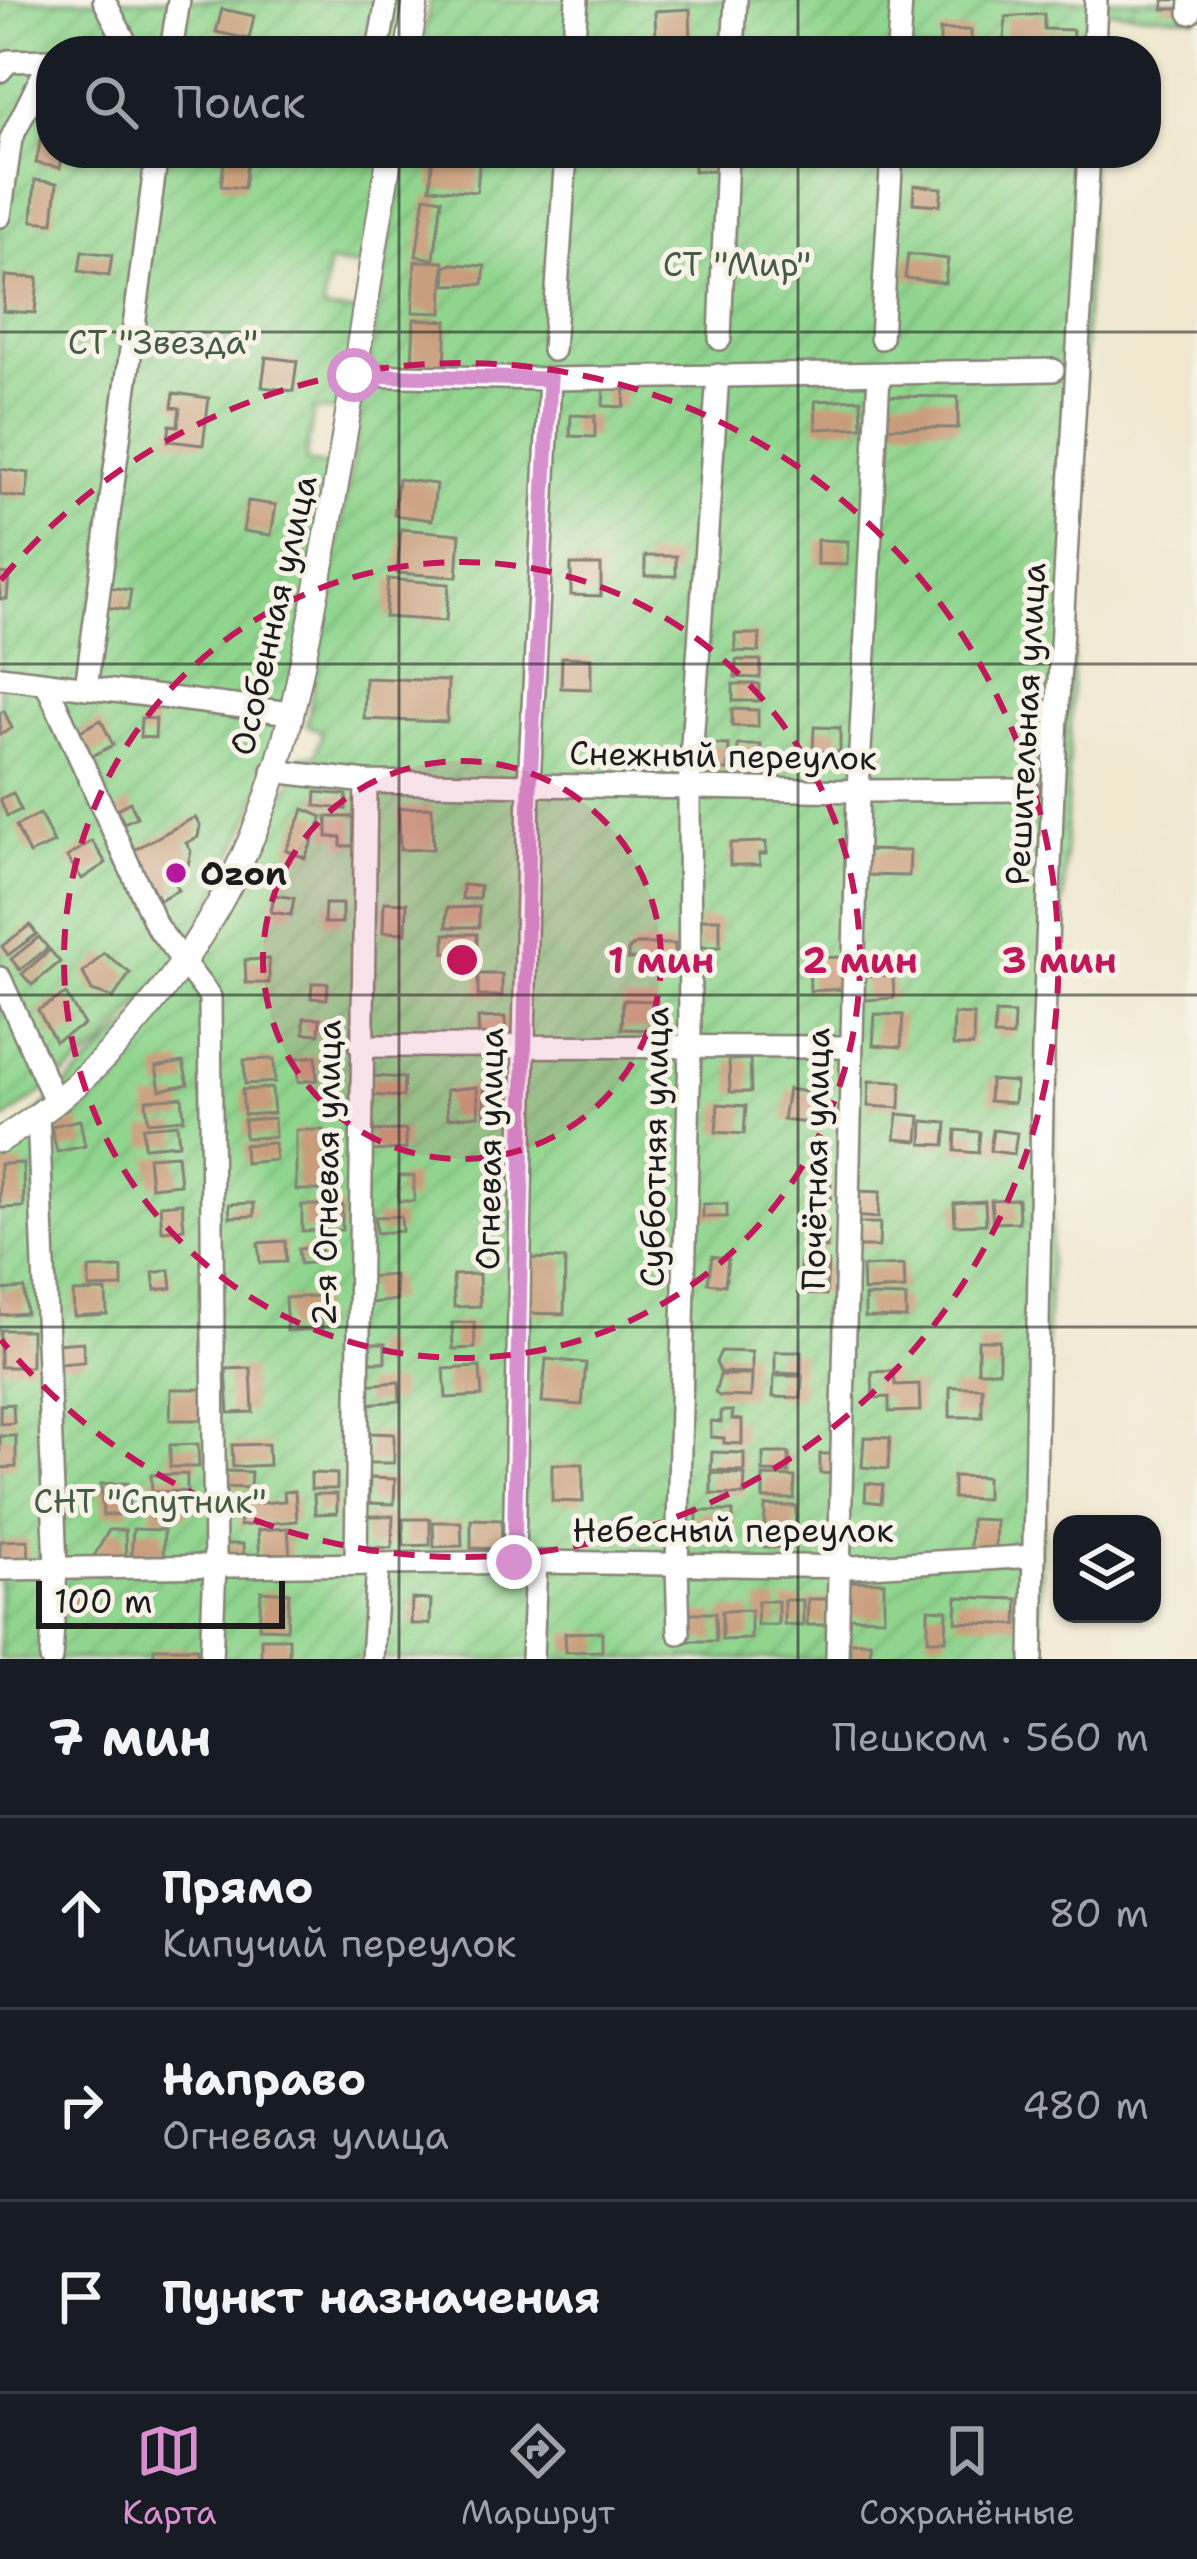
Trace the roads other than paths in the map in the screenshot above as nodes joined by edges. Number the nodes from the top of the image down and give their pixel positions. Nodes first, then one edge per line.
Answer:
1 (179, 0) edge
2 (387, 0) edge
3 (416, 0) edge
4 (577, 0) edge
5 (736, 0) edge
6 (901, 0) edge
7 (1096, 0) edge
8 (102, 3) edge
9 (121, 36) edge
10 (173, 36) edge
11 (381, 36) edge
12 (410, 36) edge
13 (574, 36) edge
14 (734, 36) edge
15 (899, 36) edge
16 (1095, 36) edge
17 (36, 60) edge
18 (0, 71) edge
19 (36, 88) edge
20 (155, 168) edge
21 (388, 168) edge
22 (565, 168) edge
23 (726, 168) edge
24 (891, 168) edge
25 (1088, 168) edge
26 (0, 216) edge
27 (881, 338) dead end
28 (720, 339) dead end
29 (553, 350) dead end
30 (1053, 370) dead end
31 (879, 374) junction
32 (354, 375) junction
33 (718, 375) junction
34 (550, 379) junction
35 (0, 677) edge
36 (46, 683) junction
37 (86, 688) junction
38 (291, 713) junction
39 (273, 772) junction
40 (366, 782) junction
41 (530, 784) junction
42 (689, 788) junction
43 (1028, 790) dead end
44 (858, 791) junction
45 (184, 962) junction
46 (0, 978) edge
47 (360, 1046) junction
48 (524, 1047) junction
49 (690, 1047) junction
50 (851, 1047) junction
51 (47, 1107) junction
52 (0, 1140) edge
53 (1034, 1556) junction
54 (525, 1562) junction
55 (367, 1564) junction
56 (215, 1566) junction
57 (677, 1566) junction
58 (838, 1567) junction
59 (56, 1568) junction
60 (0, 1569) edge
61 (679, 1634) dead end
62 (51, 1659) edge
63 (211, 1659) edge
64 (372, 1659) edge
65 (532, 1659) edge
66 (837, 1659) edge
67 (1032, 1659) edge

1 - 10 street
2 - 11 street
3 - 12 main road
4 - 13 street
5 - 14 street
6 - 15 street
7 - 16 street
8 - 9 street
17 - 18 street
19 - 26 street
20 - 37 street
21 - 32 main road, Особенная улица
22 - 29 street
23 - 28 street
24 - 27 street
25 - 53 street, Решительная улица
30 - 31 street
31 - 33 street
31 - 44 street, Почётная улица
32 - 34 street
32 - 38 main road, Особенная улица
33 - 34 street
33 - 42 street, Субботняя улица
34 - 41 street, Огневая улица
35 - 36 street
36 - 37 street
36 - 45 street
37 - 38 street
38 - 39 main road, Особенная улица
39 - 40 street, Снежный переулок
39 - 45 main road, Особенная улица
40 - 41 street, Снежный переулок
40 - 47 street, 2-я Огневая улица
41 - 42 street, Снежный переулок
41 - 48 street, Огневая улица
42 - 44 street, Снежный переулок
42 - 49 street, Субботняя улица
43 - 44 street, Снежный переулок
44 - 50 street, Почётная улица
45 - 51 main road, Особенная улица
45 - 56 street
46 - 51 street
47 - 48 street
47 - 55 street, 2-я Огневая улица
48 - 49 street
48 - 54 street, Огневая улица
49 - 50 street
49 - 57 street, Субботняя улица
50 - 58 street, Почётная улица
51 - 52 main road, Особенная улица
51 - 59 street
53 - 58 street, Небесный переулок
53 - 67 street, Решительная улица
54 - 55 street, Небесный переулок
54 - 57 street, Небесный переулок
54 - 65 street, Огневая улица
55 - 56 street, Небесный переулок
55 - 64 street, 2-я Огневая улица
56 - 59 street, Небесный переулок
56 - 63 street
57 - 58 street, Небесный переулок
57 - 61 street, Субботняя улица
58 - 66 street, Почётная улица
59 - 60 street, Небесный переулок
59 - 62 street

